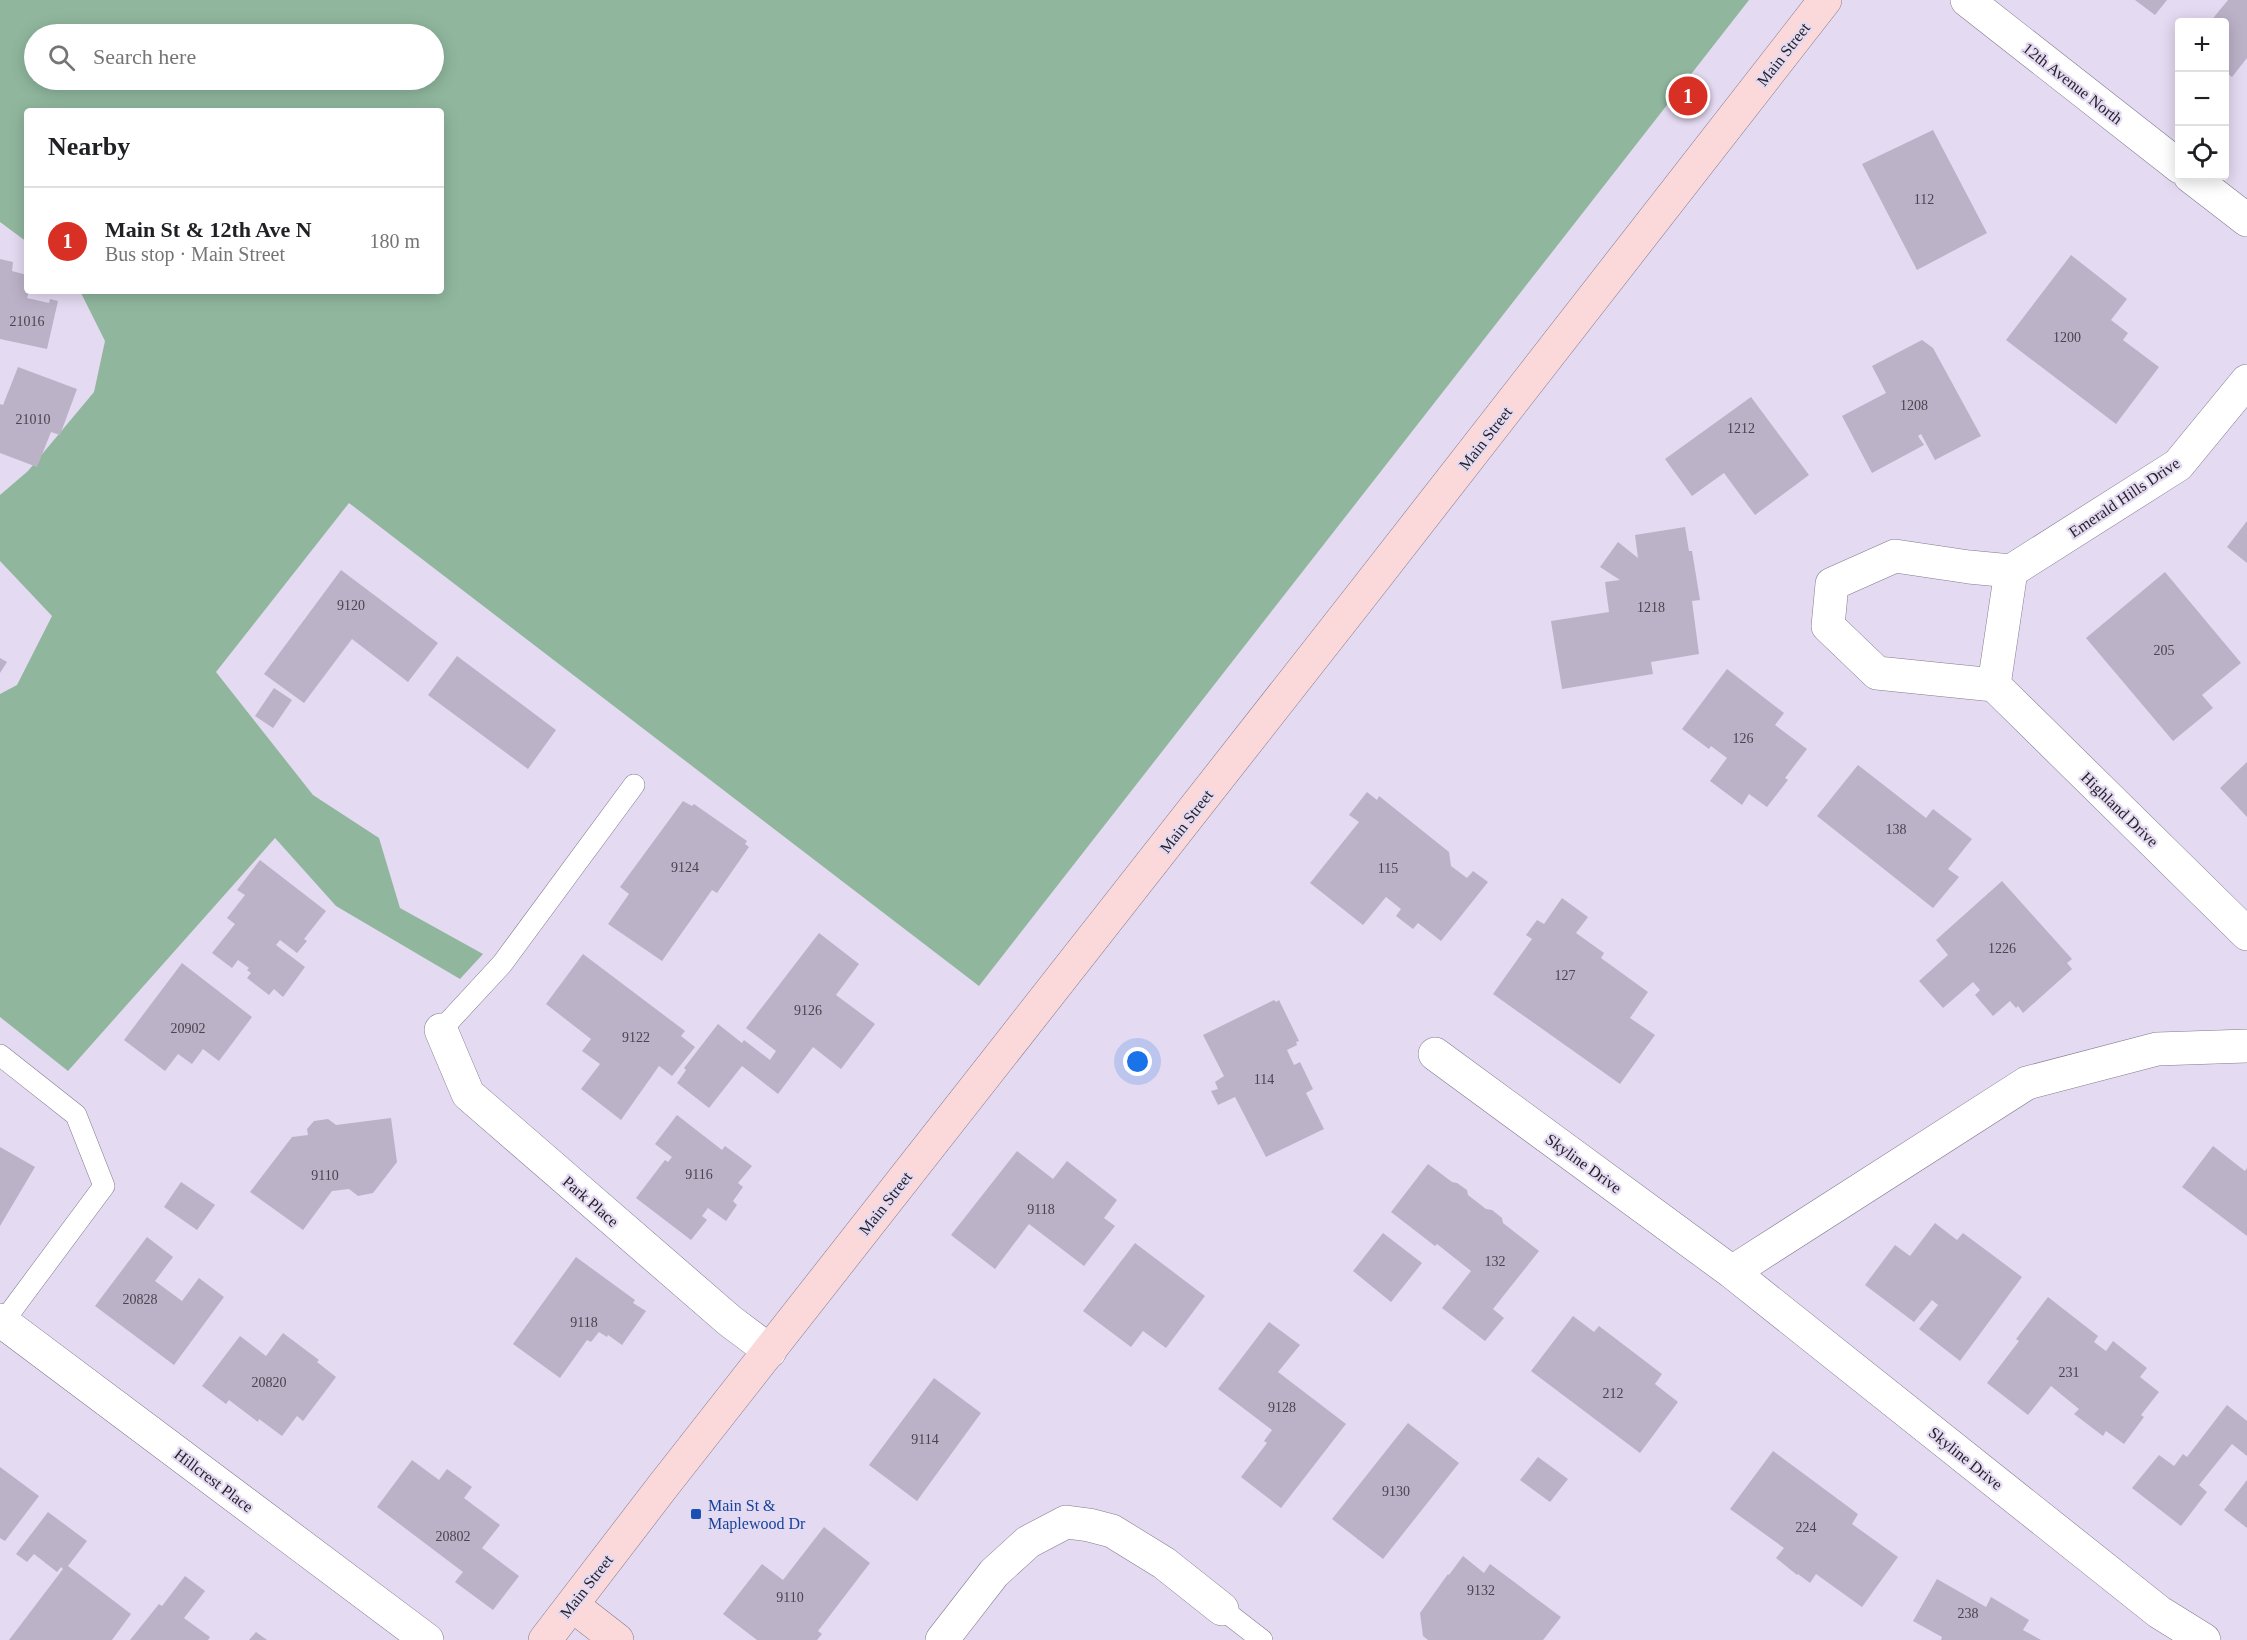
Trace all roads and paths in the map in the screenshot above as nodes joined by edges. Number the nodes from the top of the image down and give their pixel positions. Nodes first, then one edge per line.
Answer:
1 (1825, 0) edge
2 (1967, 0) edge
3 (2175, 163) edge
4 (2195, 180) edge
5 (2247, 220) edge
6 (2247, 381) edge
7 (2011, 571) junction
8 (1994, 685) junction
9 (634, 785) dead end
10 (2247, 934) edge
11 (441, 1030) joint
12 (2247, 1046) edge
13 (1435, 1054) dead end
14 (0, 1055) edge
15 (1732, 1272) junction
16 (2, 1321) edge
17 (770, 1351) junction
18 (572, 1605) junction
19 (1222, 1610) joint
20 (427, 1640) edge
21 (545, 1640) edge
22 (617, 1640) edge
23 (942, 1640) edge
24 (1262, 1640) edge
25 (2204, 1640) edge

1 - 17 main road, Main Street
2 - 3 street, 12th Avenue North
4 - 5 street
6 - 7 street, Emerald Hills Drive
7 - 8 street
7 - 8 street
8 - 10 street, Highland Drive
9 - 11 lane
11 - 17 street, Park Place
12 - 15 street
13 - 15 street, Skyline Drive
14 - 16 lane
15 - 25 street, Skyline Drive
16 - 20 street, Hillcrest Place
17 - 18 main road, Main Street
18 - 21 main road, Main Street
18 - 22 main road
19 - 23 street
19 - 24 lane

